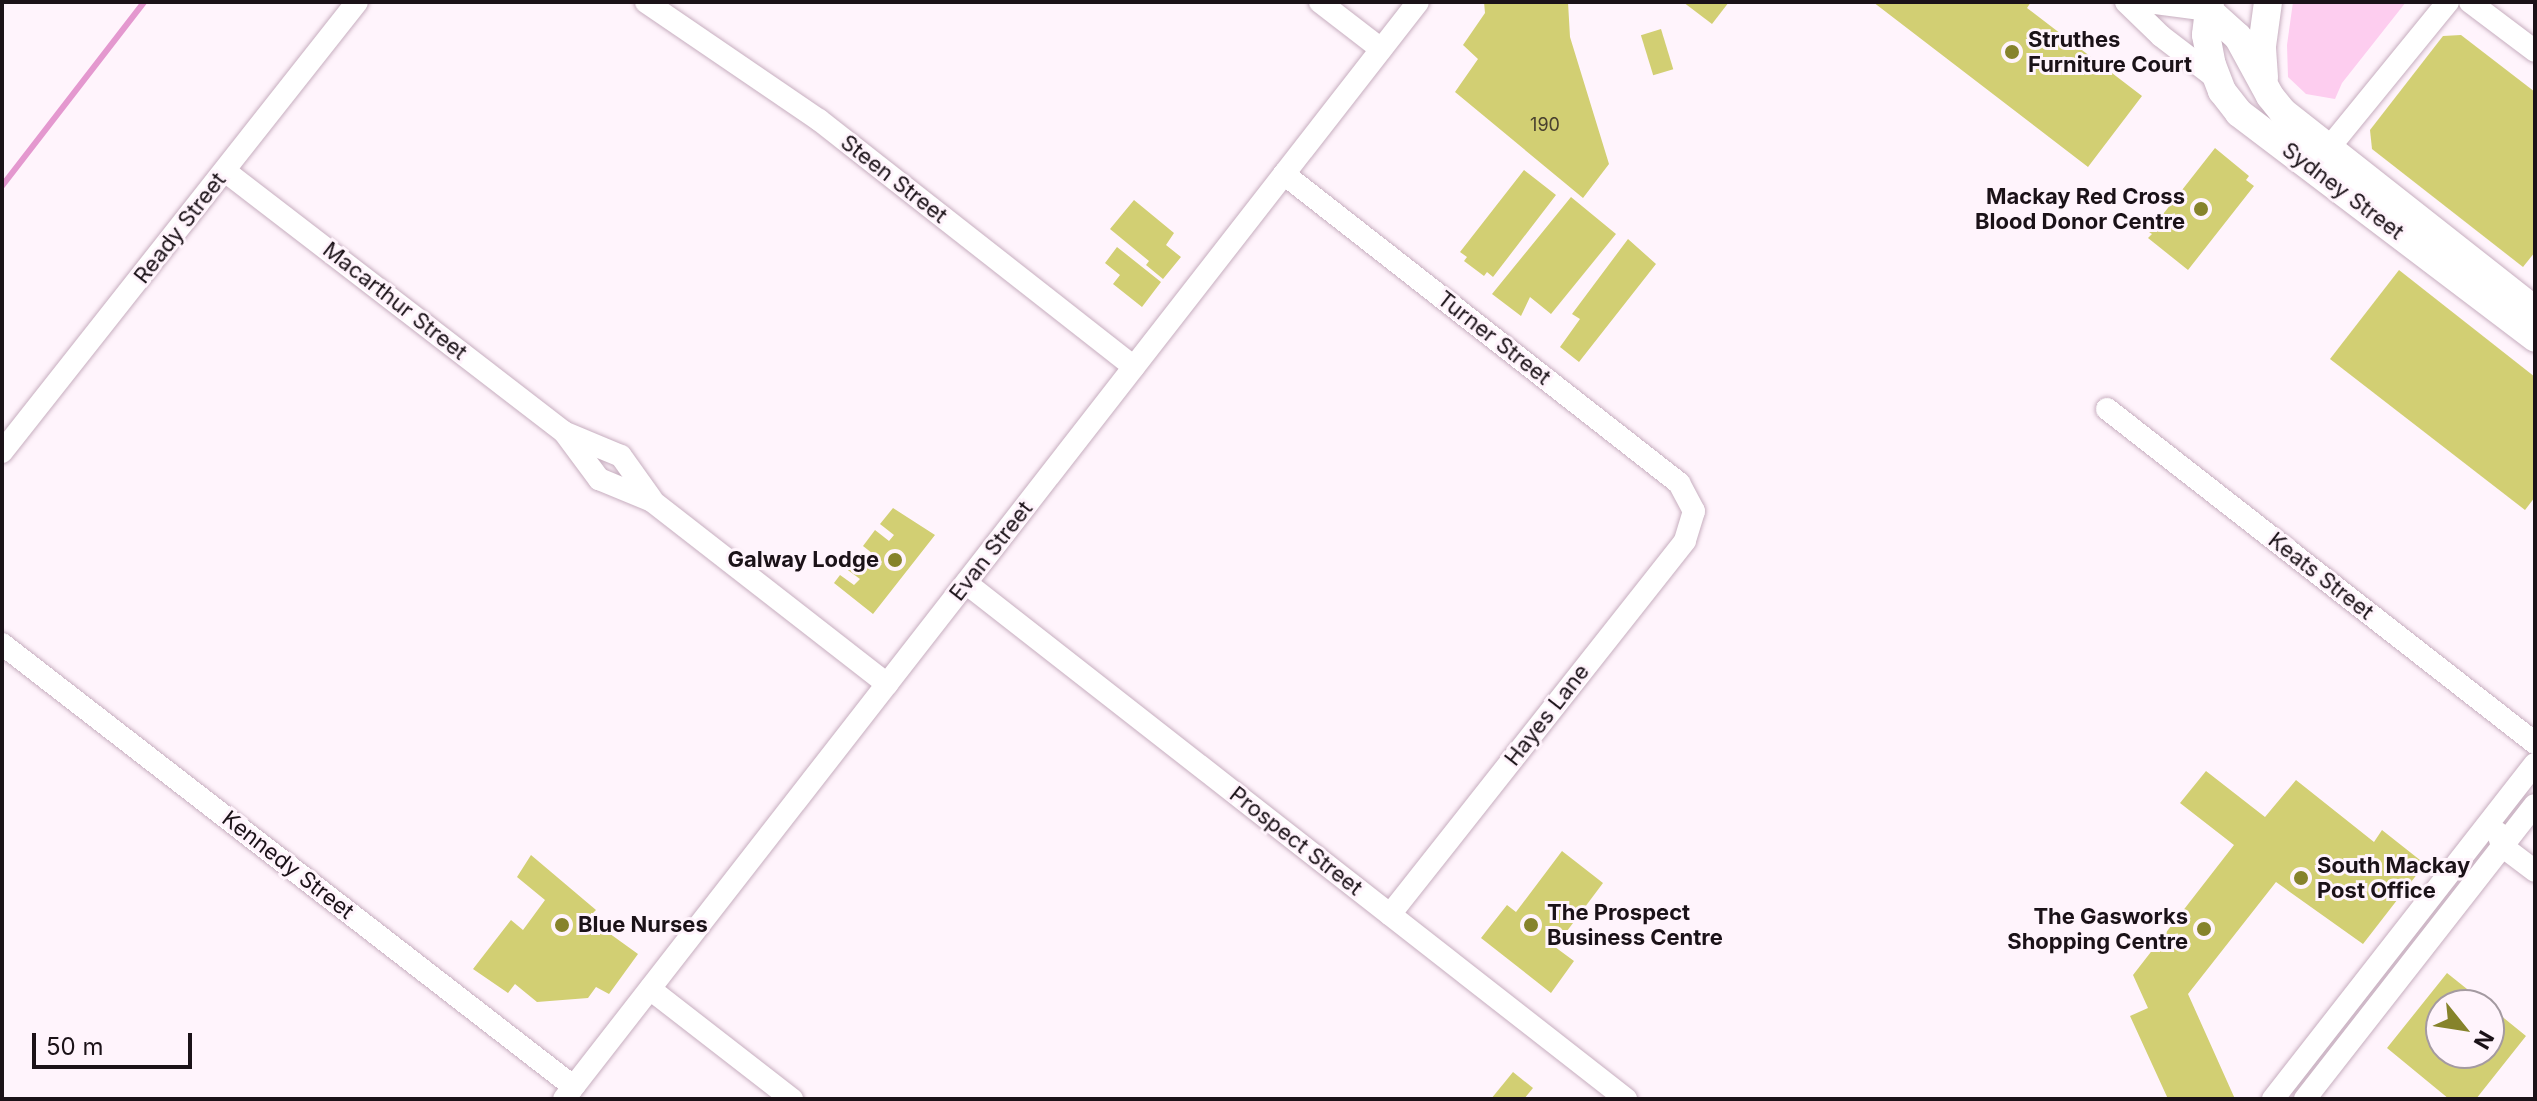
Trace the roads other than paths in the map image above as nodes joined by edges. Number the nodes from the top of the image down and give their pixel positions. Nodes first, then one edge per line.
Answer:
1 (357, 2) edge
2 (646, 2) edge
3 (1320, 2) edge
4 (1418, 2) edge
5 (2126, 2) edge
6 (2148, 2) edge
7 (2268, 2) edge
8 (2448, 2) edge
9 (2480, 5) edge
10 (2209, 6) edge
11 (1381, 49) junction
12 (2535, 51) edge
13 (2216, 78) junction
14 (2267, 89) junction
15 (2318, 156) junction
16 (225, 171) junction
17 (1284, 174) junction
18 (2535, 310) edge
19 (2535, 338) edge
20 (1134, 367) junction
21 (2107, 409) dead end
22 (564, 432) junction
23 (2, 452) edge
24 (659, 506) junction
25 (1694, 511) joint
26 (966, 583) junction
27 (2, 644) edge
28 (887, 684) junction
29 (2535, 743) edge
30 (2535, 764) edge
31 (2494, 817) junction
32 (2532, 817) edge
33 (2502, 846) junction
34 (2535, 871) edge
35 (1390, 915) junction
36 (650, 989) junction
37 (569, 1093) edge
38 (792, 1099) edge
39 (1626, 1099) edge
40 (2273, 1099) edge
41 (2305, 1099) edge

1 - 16 street, Ready Street
2 - 20 street, Steen Street
3 - 11 street
4 - 11 street, Evan Street
5 - 13 street
6 - 10 street
7 - 14 main road
8 - 15 street
9 - 12 street
10 - 13 main road, Sydney Street
10 - 14 main road, Sydney Street
11 - 17 street, Evan Street
13 - 15 main road, Sydney Street
14 - 15 main road, Sydney Street
15 - 18 main road, Sydney Street
15 - 19 main road, Sydney Street
16 - 22 street, Macarthur Street
16 - 23 street, Ready Street
17 - 20 street, Evan Street
17 - 25 street, Turner Street
20 - 26 street, Evan Street
21 - 29 street, Keats Street
22 - 24 street, Macarthur Street
22 - 24 street, Macarthur Street
24 - 28 street, Macarthur Street
25 - 35 street, Hayes Lane
26 - 28 street, Evan Street
26 - 35 street, Prospect Street
27 - 37 street, Kennedy Street
28 - 36 street, Evan Street
30 - 31 street
31 - 32 street
31 - 33 street
31 - 40 street
32 - 33 street
33 - 34 street
33 - 41 street
35 - 39 street, Prospect Street
36 - 37 street, Evan Street
36 - 38 street

